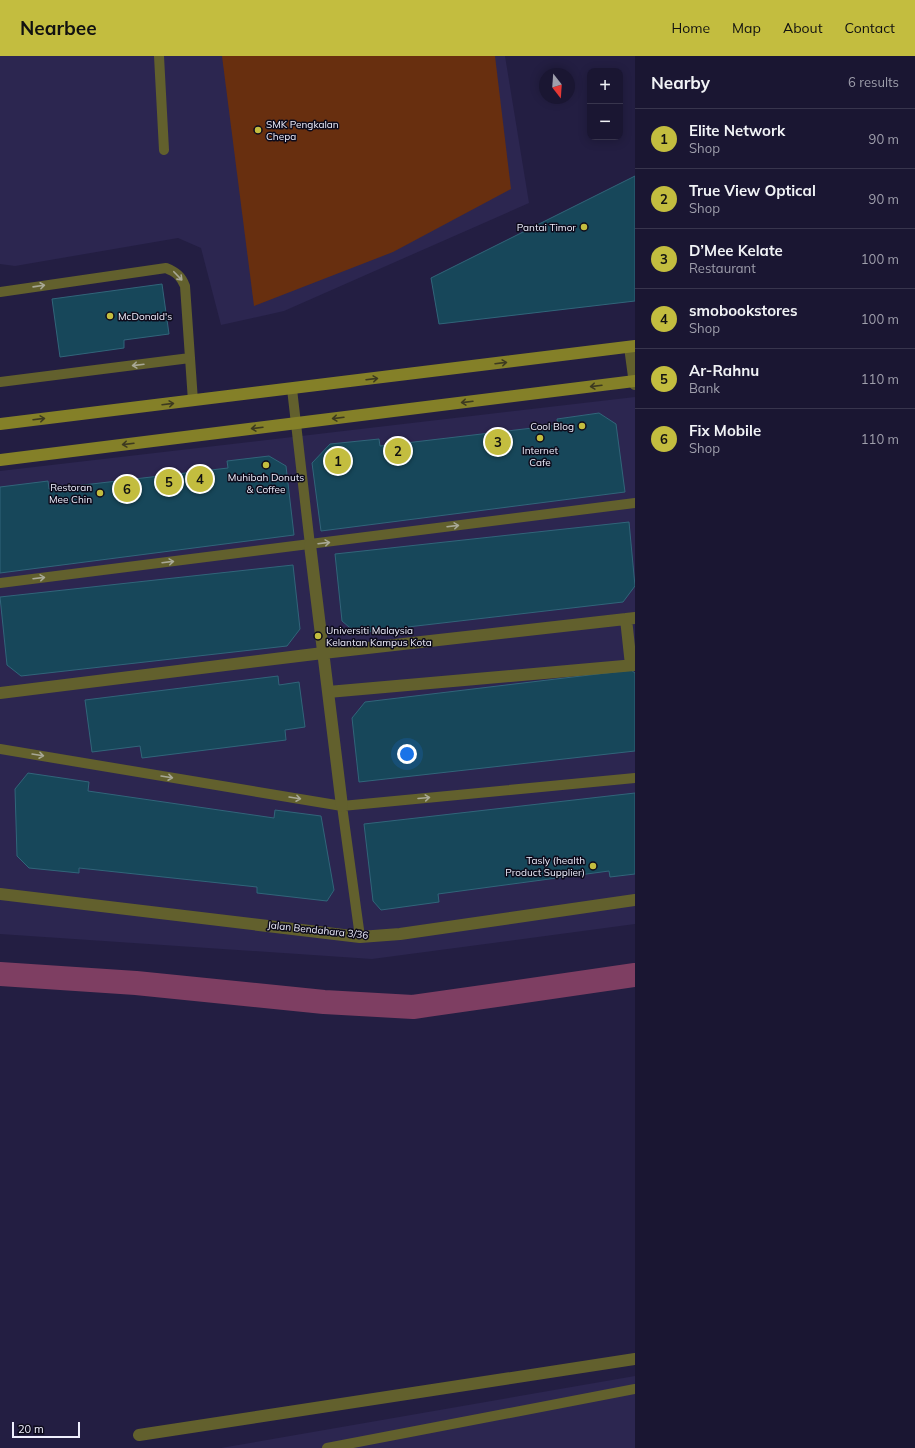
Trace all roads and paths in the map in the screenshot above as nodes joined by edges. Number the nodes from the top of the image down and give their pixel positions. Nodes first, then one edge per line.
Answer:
1 (159, 56) edge
2 (164, 150) dead end
3 (0, 292) edge
4 (632, 346) edge
5 (190, 358) junction
6 (635, 381) edge
7 (0, 382) edge
8 (635, 384) edge
9 (292, 389) junction
10 (194, 401) junction
11 (296, 423) junction
12 (0, 424) edge
13 (0, 460) edge
14 (635, 503) edge
15 (310, 545) junction
16 (0, 583) edge
17 (631, 619) edge
18 (323, 653) junction
19 (633, 665) edge
20 (328, 692) junction
21 (0, 693) edge
22 (0, 749) edge
23 (635, 778) edge
24 (342, 806) junction
25 (0, 894) edge
26 (635, 900) edge
27 (360, 936) junction
28 (635, 1359) edge
29 (635, 1389) edge
30 (139, 1434) dead end
31 (327, 1448) edge

1 - 2 lane
3 -> 5 lane
4 - 6 street
9 -> 4 street
5 -> 7 lane
5 - 10 lane
6 - 8 street
6 -> 11 street
9 - 10 street
9 - 11 lane
12 -> 10 street
11 -> 13 street
11 - 15 lane
15 -> 14 lane
16 -> 15 lane
15 - 18 street
17 - 18 street
17 - 19 street
18 - 20 street
18 - 21 street
19 - 20 street
20 - 24 street
22 -> 24 lane
24 -> 23 lane
24 - 27 lane
25 - 27 street, Jalan Bendahara 3/36
26 - 27 street, Jalan Bendahara 3/36
28 - 30 street
29 - 31 lane

